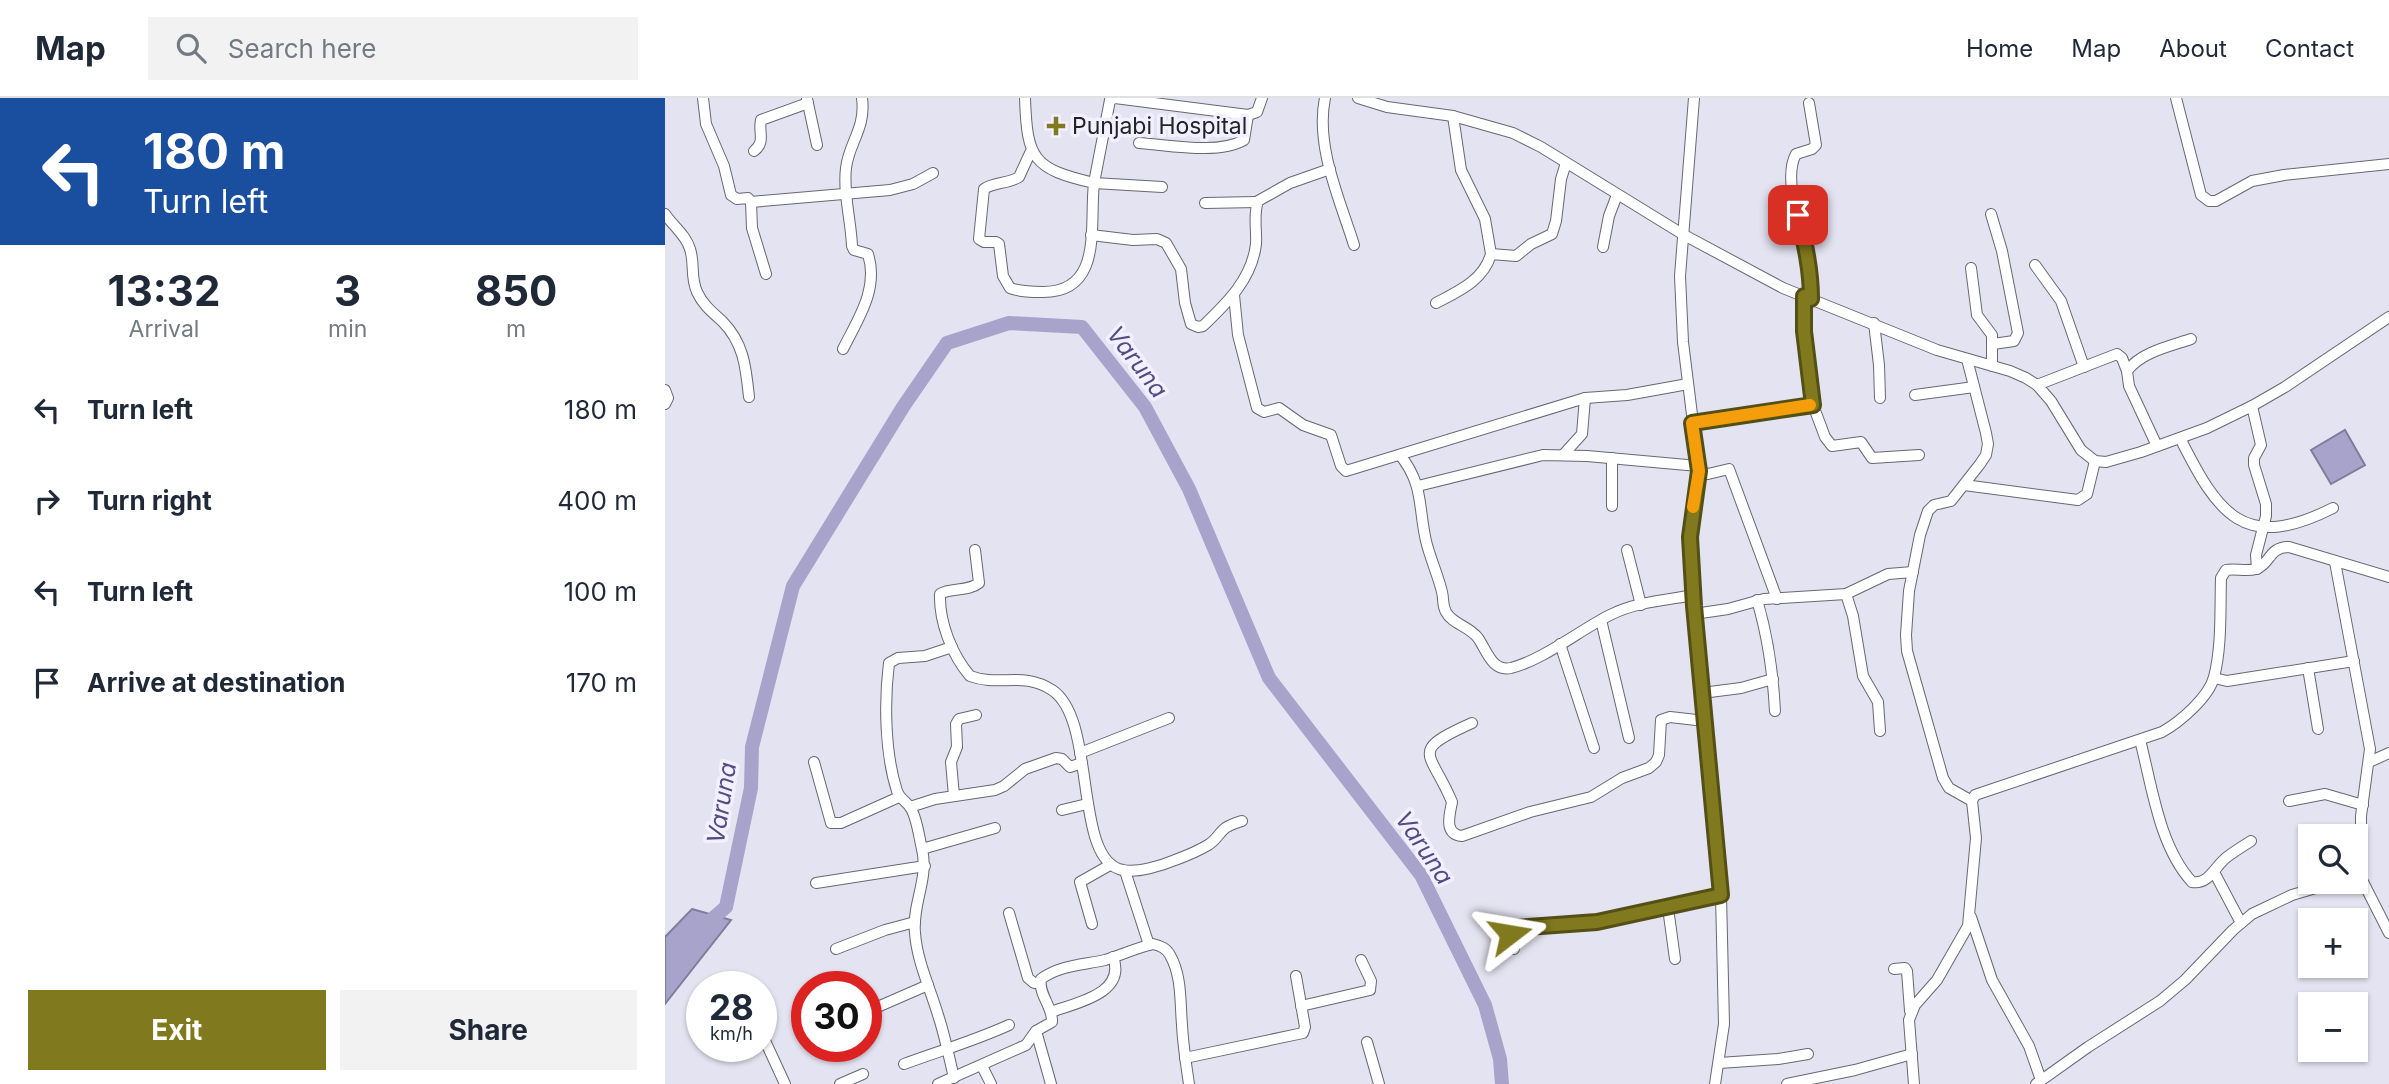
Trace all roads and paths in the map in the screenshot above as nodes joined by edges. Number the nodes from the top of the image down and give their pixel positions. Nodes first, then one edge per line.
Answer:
1 (703, 98) edge
2 (862, 98) edge
3 (1025, 98) edge
4 (1262, 98) edge
5 (1325, 98) edge
6 (1358, 98) edge
7 (1694, 98) edge
8 (2176, 98) edge
9 (807, 100) edge
10 (1809, 103) dead end
11 (1248, 115) junction
12 (1453, 116) junction
13 (1139, 143) dead end
14 (817, 145) dead end
15 (754, 151) dead end
16 (1031, 151) junction
17 (1566, 163) junction
18 (2389, 164) edge
19 (1330, 169) junction
20 (933, 173) dead end
21 (1094, 183) junction
22 (1162, 187) dead end
23 (846, 195) junction
24 (1617, 195) junction
25 (751, 202) junction
26 (1257, 202) junction
27 (1205, 203) dead end
28 (665, 214) edge
29 (1991, 214) dead end
30 (1091, 235) junction
31 (1684, 235) junction
32 (1353, 245) dead end
33 (1603, 247) dead end
34 (1491, 254) junction
35 (2035, 265) dead end
36 (1971, 268) dead end
37 (766, 274) dead end
38 (1234, 295) junction
39 (1808, 298) junction
40 (1436, 303) dead end
41 (2387, 320) edge
42 (1874, 323) junction
43 (2389, 333) edge
44 (2191, 339) dead end
45 (1993, 344) junction
46 (843, 349) dead end
47 (1967, 359) junction
48 (1991, 366) junction
49 (2084, 367) junction
50 (2127, 371) junction
51 (1688, 384) junction
52 (2037, 386) junction
53 (1974, 387) junction
54 (665, 390) edge
55 (1915, 395) dead end
56 (749, 397) dead end
57 (1584, 398) junction
58 (1880, 398) dead end
59 (665, 404) edge
60 (1813, 405) junction
61 (2252, 406) junction
62 (1692, 423) junction
63 (2180, 438) junction
64 (2157, 446) junction
65 (1563, 455) junction
66 (1919, 455) dead end
67 (1400, 456) junction
68 (1612, 458) junction
69 (2095, 461) junction
70 (1699, 469) junction
71 (1964, 485) junction
72 (1418, 486) junction
73 (1612, 506) dead end
74 (2333, 508) dead end
75 (2262, 528) junction
76 (975, 550) dead end
77 (1627, 550) dead end
78 (2335, 562) junction
79 (2257, 569) junction
80 (1913, 572) junction
81 (2389, 577) edge
82 (1846, 594) junction
83 (1694, 595) junction
84 (1777, 599) junction
85 (1757, 600) junction
86 (1641, 605) junction
87 (1695, 614) junction
88 (1601, 620) junction
89 (1560, 644) junction
90 (952, 647) junction
91 (2354, 661) junction
92 (2308, 668) junction
93 (2214, 678) junction
94 (1773, 679) junction
95 (1702, 693) junction
96 (1775, 711) dead end
97 (976, 715) dead end
98 (1169, 718) dead end
99 (1705, 721) junction
100 (1472, 723) dead end
101 (2318, 729) dead end
102 (1880, 731) dead end
103 (1629, 738) dead end
104 (2140, 740) junction
105 (1594, 748) dead end
106 (2389, 753) edge
107 (1081, 758) junction
108 (814, 762) dead end
109 (2369, 762) junction
110 (954, 796) junction
111 (899, 797) junction
112 (1972, 801) junction
113 (2289, 801) dead end
114 (1087, 804) junction
115 (2363, 805) junction
116 (910, 807) junction
117 (1062, 810) dead end
118 (1242, 821) dead end
119 (2362, 824) edge
120 (995, 828) dead end
121 (2251, 841) dead end
122 (922, 849) junction
123 (1110, 865) junction
124 (925, 866) junction
125 (1125, 871) junction
126 (2214, 872) junction
127 (816, 883) dead end
128 (2368, 890) edge
129 (2298, 893) edge
130 (1721, 895) junction
131 (1668, 908) junction
132 (1009, 912) dead end
133 (1970, 914) junction
134 (2386, 916) edge
135 (915, 922) junction
136 (2241, 923) junction
137 (1092, 924) dead end
138 (2389, 933) edge
139 (1149, 945) junction
140 (836, 949) dead end
141 (1514, 950) dead end
142 (1113, 957) junction
143 (1675, 959) dead end
144 (1361, 960) dead end
145 (1894, 969) dead end
146 (1296, 976) dead end
147 (1039, 983) junction
148 (928, 985) junction
149 (882, 1005) edge
150 (1301, 1006) junction
151 (1051, 1012) junction
152 (1910, 1012) junction
153 (1009, 1025) dead end
154 (1036, 1031) junction
155 (1367, 1042) dead end
156 (947, 1048) junction
157 (1808, 1054) dead end
158 (1912, 1054) junction
159 (1185, 1058) junction
160 (775, 1062) edge
161 (1719, 1063) junction
162 (904, 1064) dead end
163 (982, 1066) junction
164 (863, 1074) dead end
165 (954, 1078) junction
166 (2038, 1082) edge
167 (785, 1084) edge
168 (841, 1084) edge
169 (938, 1084) edge
170 (991, 1084) edge
171 (1051, 1084) edge
172 (1189, 1084) edge
173 (1379, 1084) edge
174 (1715, 1084) edge
175 (1787, 1084) edge
176 (1914, 1084) edge

1 - 25 street
2 - 23 street
3 - 16 street
4 - 11 street
5 - 19 street
6 - 12 street
7 - 31 street
8 - 18 street
9 - 14 street
9 - 15 street
10 - 39 street
11 - 13 street
11 - 21 street
12 - 17 street
12 - 34 street
16 - 21 street
16 - 30 street
17 - 24 street
17 - 34 street
19 - 26 street
19 - 32 street
20 - 23 street
21 - 22 street
21 - 30 street
23 - 25 street
23 - 46 street
24 - 31 street
24 - 33 street
25 - 37 street
26 - 27 street
26 - 38 street
28 - 56 street
29 - 45 street
30 - 38 street
31 - 39 street
31 - 51 street
34 - 40 street
35 - 49 street
36 - 45 street
38 - 67 street
39 - 42 street
39 - 60 street
41 - 43 street
41 - 61 street
42 - 47 street
42 - 58 street
44 - 50 street
45 - 48 street
47 - 48 street
47 - 53 street
48 - 52 street
49 - 50 street
49 - 52 street
50 - 64 street
51 - 57 street
51 - 62 street
52 - 69 street
53 - 55 street
53 - 71 street
54 - 59 street
57 - 65 street
57 - 67 street
60 - 62 street
60 - 66 street
61 - 63 street
61 - 75 street
62 - 70 street
63 - 64 street
63 - 75 street
64 - 69 street
65 - 68 street
65 - 72 street
67 - 72 street
68 - 70 street
68 - 73 street
69 - 71 street
70 - 83 street
70 - 84 street
71 - 80 street
72 - 89 street
74 - 75 street
75 - 79 street
76 - 90 street
77 - 86 street
78 - 79 street
78 - 81 street
78 - 91 street
79 - 93 street
80 - 82 street
80 - 112 street
82 - 84 street
82 - 102 street
83 - 86 street
83 - 87 street
84 - 85 street
85 - 87 street
85 - 94 street
86 - 88 street
87 - 95 street
88 - 89 street
88 - 103 street
89 - 105 street
90 - 107 street
90 - 111 street
91 - 92 street
91 - 109 street
92 - 93 street
92 - 101 street
93 - 104 street
94 - 95 street
94 - 96 street
95 - 99 street
97 - 110 street
98 - 107 street
99 - 100 street
99 - 130 street
104 - 112 street
104 - 126 street
106 - 109 street
107 - 110 street
107 - 114 street
108 - 111 street
109 - 115 street
110 - 116 street
111 - 116 street
112 - 133 street
113 - 115 street
114 - 117 street
114 - 123 street
115 - 119 street
116 - 122 street
118 - 125 street
120 - 122 street
121 - 126 street
122 - 124 street
123 - 125 street
123 - 137 street
124 - 127 street
124 - 135 street
125 - 139 street
126 - 136 street
128 - 134 street
129 - 136 street
130 - 131 street
130 - 161 street
131 - 141 street
131 - 143 street
132 - 147 street
133 - 152 street
133 - 166 street
134 - 138 street
135 - 140 street
135 - 148 street
136 - 166 street
139 - 142 street
139 - 159 street
142 - 147 street
142 - 151 street
144 - 150 street
145 - 152 street
146 - 150 street
147 - 151 street
148 - 149 street
148 - 156 street
150 - 159 street
151 - 154 street
152 - 158 street
153 - 156 street
154 - 163 street
154 - 171 street
155 - 173 street
156 - 162 street
156 - 165 street
157 - 161 street
158 - 175 street
158 - 176 street
159 - 172 street
160 - 167 street
161 - 174 street
163 - 165 street
163 - 170 street
164 - 168 street
165 - 169 street

